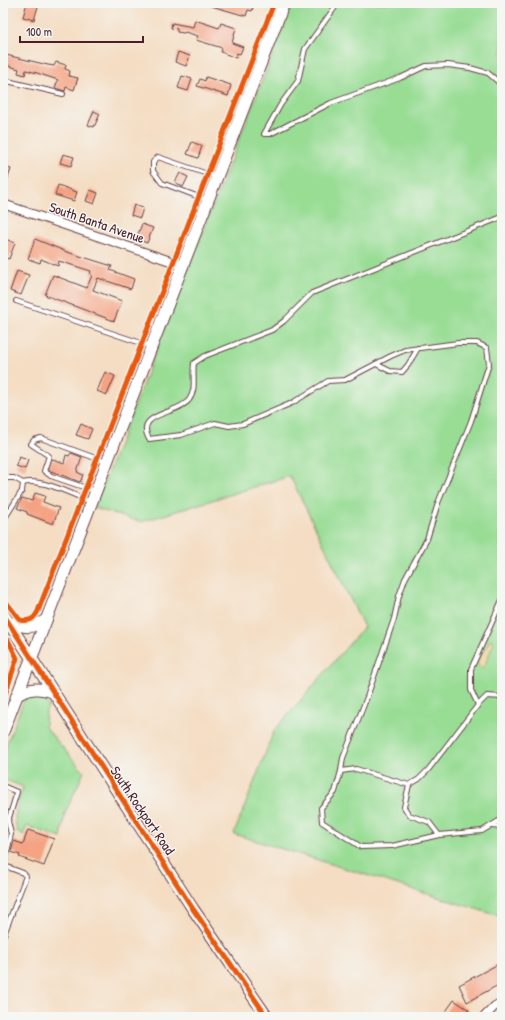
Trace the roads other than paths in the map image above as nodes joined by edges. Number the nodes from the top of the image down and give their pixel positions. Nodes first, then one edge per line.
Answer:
1 (284, 3) edge
2 (338, 3) edge
3 (3, 80) edge
4 (502, 85) edge
5 (63, 94) dead end
6 (216, 177) junction
7 (207, 200) junction
8 (3, 204) edge
9 (502, 217) edge
10 (182, 265) junction
11 (16, 301) dead end
12 (151, 346) junction
13 (418, 348) junction
14 (376, 364) junction
15 (107, 462) junction
16 (3, 482) edge
17 (23, 483) junction
18 (93, 496) junction
19 (3, 521) edge
20 (502, 600) edge
21 (6, 618) edge
22 (46, 620) junction
23 (31, 657) junction
24 (53, 692) junction
25 (17, 695) junction
26 (502, 697) edge
27 (478, 705) junction
28 (3, 732) edge
29 (341, 771) junction
30 (409, 785) junction
31 (3, 786) edge
32 (502, 819) edge
33 (491, 826) junction
34 (502, 827) edge
35 (440, 835) junction
36 (5, 866) junction
37 (3, 871) edge
38 (3, 937) edge
39 (502, 1002) edge
40 (267, 1017) edge
41 (484, 1017) edge

1 - 6 main road
2 - 4 lane
3 - 5 lane
6 - 7 main road
6 - 7 lane
7 - 10 main road
8 - 10 street, South Banta Avenue
9 - 14 lane
10 - 12 main road
11 - 12 lane
12 - 15 main road
13 - 14 lane
13 - 14 lane
13 - 29 lane
15 - 18 main road
15 - 18 lane
16 - 17 lane
17 - 18 lane
17 - 19 lane
18 - 22 main road
20 - 27 lane
21 - 22 main road
21 - 23 main road, South Rockport Road
22 - 23 main road
23 - 24 main road, South Rockport Road
23 - 25 main road
24 - 25 main road
24 - 40 main road, South Rockport Road
25 - 28 main road
26 - 27 lane
27 - 30 lane
29 - 30 lane
29 - 35 lane
30 - 35 lane
31 - 36 lane
32 - 33 lane
33 - 34 lane
33 - 35 lane
36 - 37 lane
36 - 38 lane
39 - 41 street

